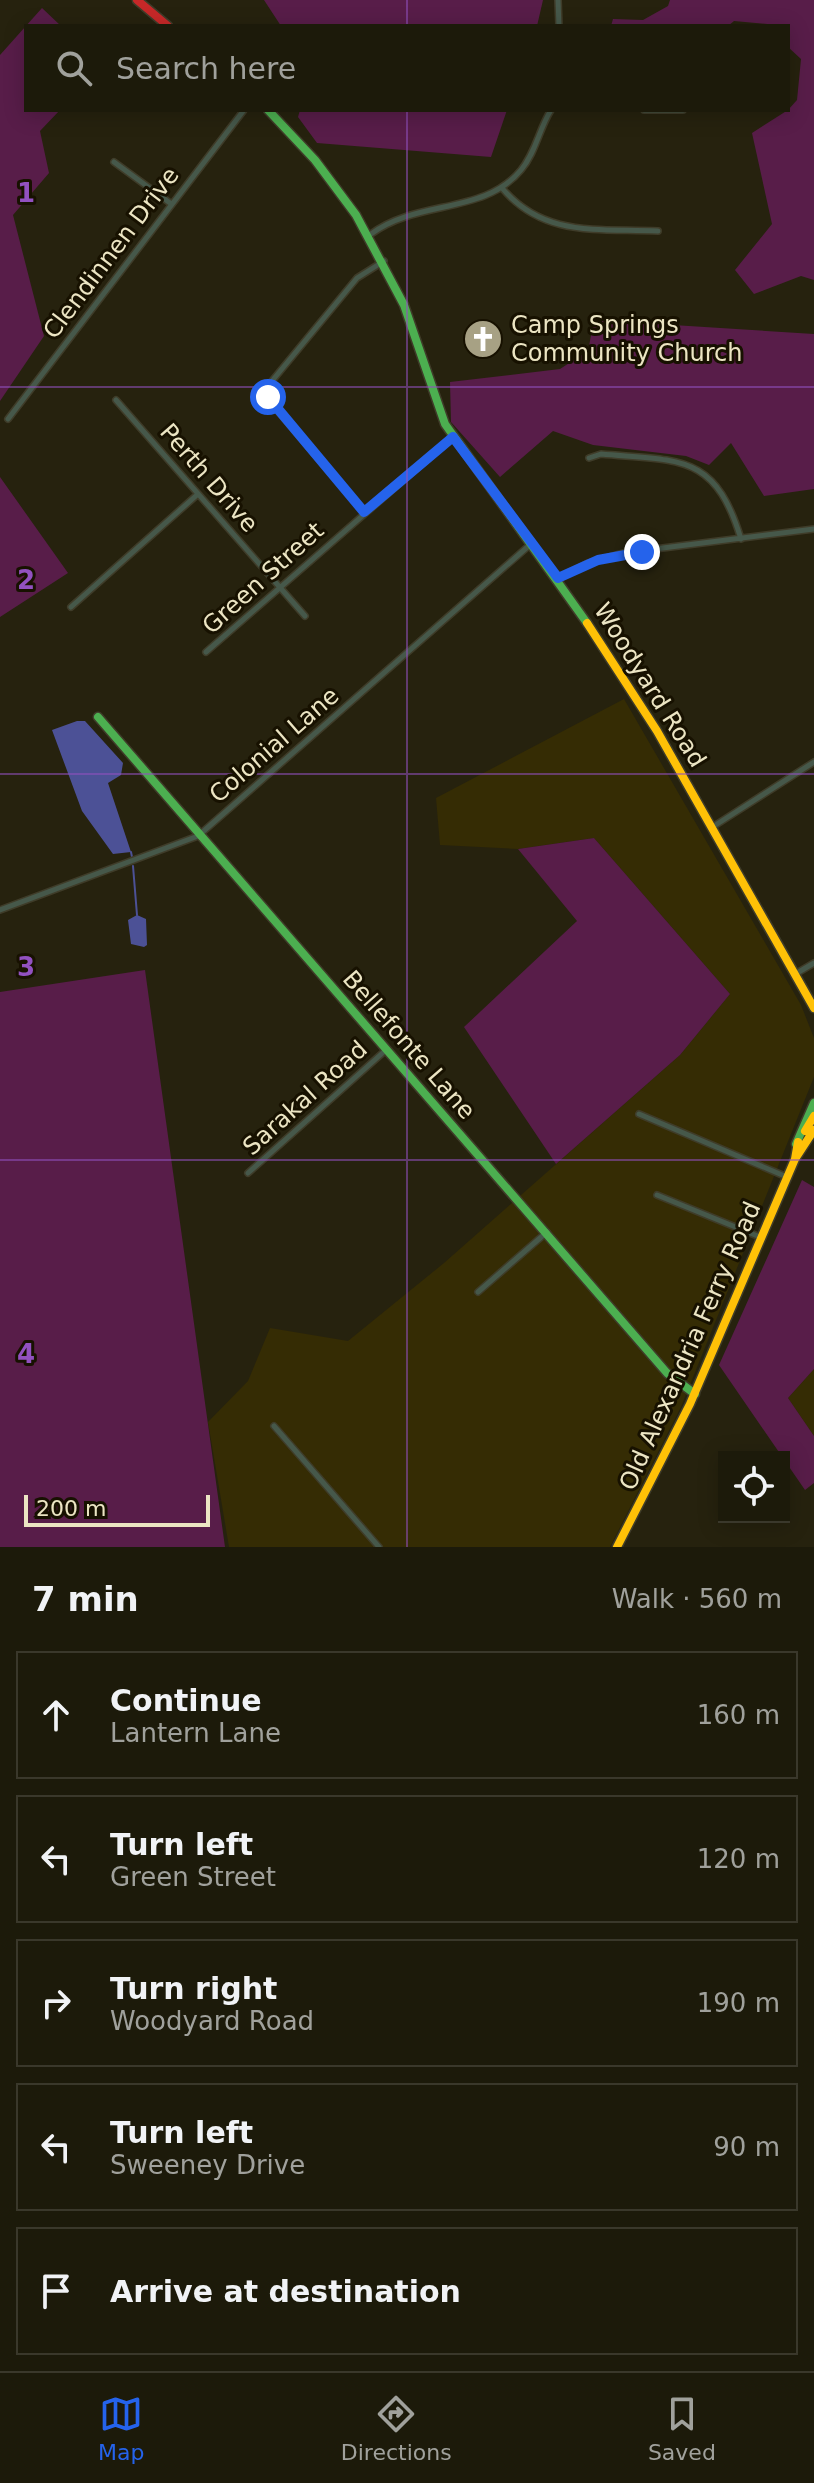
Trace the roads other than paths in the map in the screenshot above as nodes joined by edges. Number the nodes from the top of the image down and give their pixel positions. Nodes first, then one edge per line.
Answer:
1 (137, 0) edge
2 (558, 0) edge
3 (166, 24) edge
4 (559, 24) edge
5 (242, 112) edge
6 (270, 112) edge
7 (550, 112) edge
8 (114, 162) dead end
9 (502, 188) junction
10 (170, 203) junction
11 (658, 231) dead end
12 (371, 234) junction
13 (384, 261) junction
14 (116, 400) dead end
15 (8, 419) dead end
16 (453, 437) junction
17 (589, 458) dead end
18 (198, 494) junction
19 (364, 512) junction
20 (814, 529) edge
21 (741, 539) junction
22 (532, 543) junction
23 (558, 578) junction
24 (279, 587) junction
25 (71, 607) dead end
26 (305, 616) dead end
27 (206, 652) dead end
28 (98, 717) dead end
29 (814, 762) edge
30 (714, 826) junction
31 (198, 836) junction
32 (0, 910) edge
33 (814, 963) edge
34 (797, 973) junction
35 (814, 1008) edge
36 (387, 1049) junction
37 (814, 1103) edge
38 (639, 1114) dead end
39 (814, 1116) edge
40 (814, 1130) edge
41 (796, 1144) junction
42 (795, 1159) junction
43 (248, 1173) dead end
44 (787, 1177) junction
45 (657, 1195) dead end
46 (548, 1232) junction
47 (760, 1237) junction
48 (478, 1292) dead end
49 (695, 1394) junction
50 (274, 1426) dead end
51 (379, 1547) edge
52 (617, 1547) edge

1 - 3 main road
2 - 4 street
5 - 10 street, Clendinnen Drive
6 - 12 main road, Woodyard Road
7 - 9 street
8 - 10 street
9 - 11 street
9 - 12 street
10 - 15 street, Clendinnen Drive
12 - 13 main road, Woodyard Road
13 - 16 main road, Woodyard Road
13 - 19 street
14 - 18 street, Perth Drive
16 - 19 street, Green Street
16 - 22 main road, Woodyard Road
17 - 21 street
18 - 24 street, Perth Drive
18 - 25 street
19 - 24 street, Green Street
20 - 21 street
21 - 23 street
22 - 23 main road, Woodyard Road
22 - 31 street, Colonial Lane
23 - 30 main road, Woodyard Road
24 - 26 street, Perth Drive
24 - 27 street, Green Street
28 - 31 main road, Bellefonte Lane
29 - 30 street
30 - 34 main road, Woodyard Road
31 - 32 street, Colonial Lane
31 - 36 main road, Bellefonte Lane
33 - 34 street
34 - 35 main road, Woodyard Road
36 - 43 street, Sarakal Road
36 - 46 main road, Bellefonte Lane
37 - 41 main road
38 - 44 street
39 - 41 main road, Old Alexandria Ferry Road
40 - 42 main road, Old Alexandria Ferry Road
41 - 42 main road, Old Alexandria Ferry Road
42 - 44 main road, Old Alexandria Ferry Road
44 - 47 main road, Old Alexandria Ferry Road
45 - 47 street
46 - 48 street
46 - 49 main road, Bellefonte Lane
47 - 49 main road, Old Alexandria Ferry Road
49 - 52 main road, Old Alexandria Ferry Road
50 - 51 street

